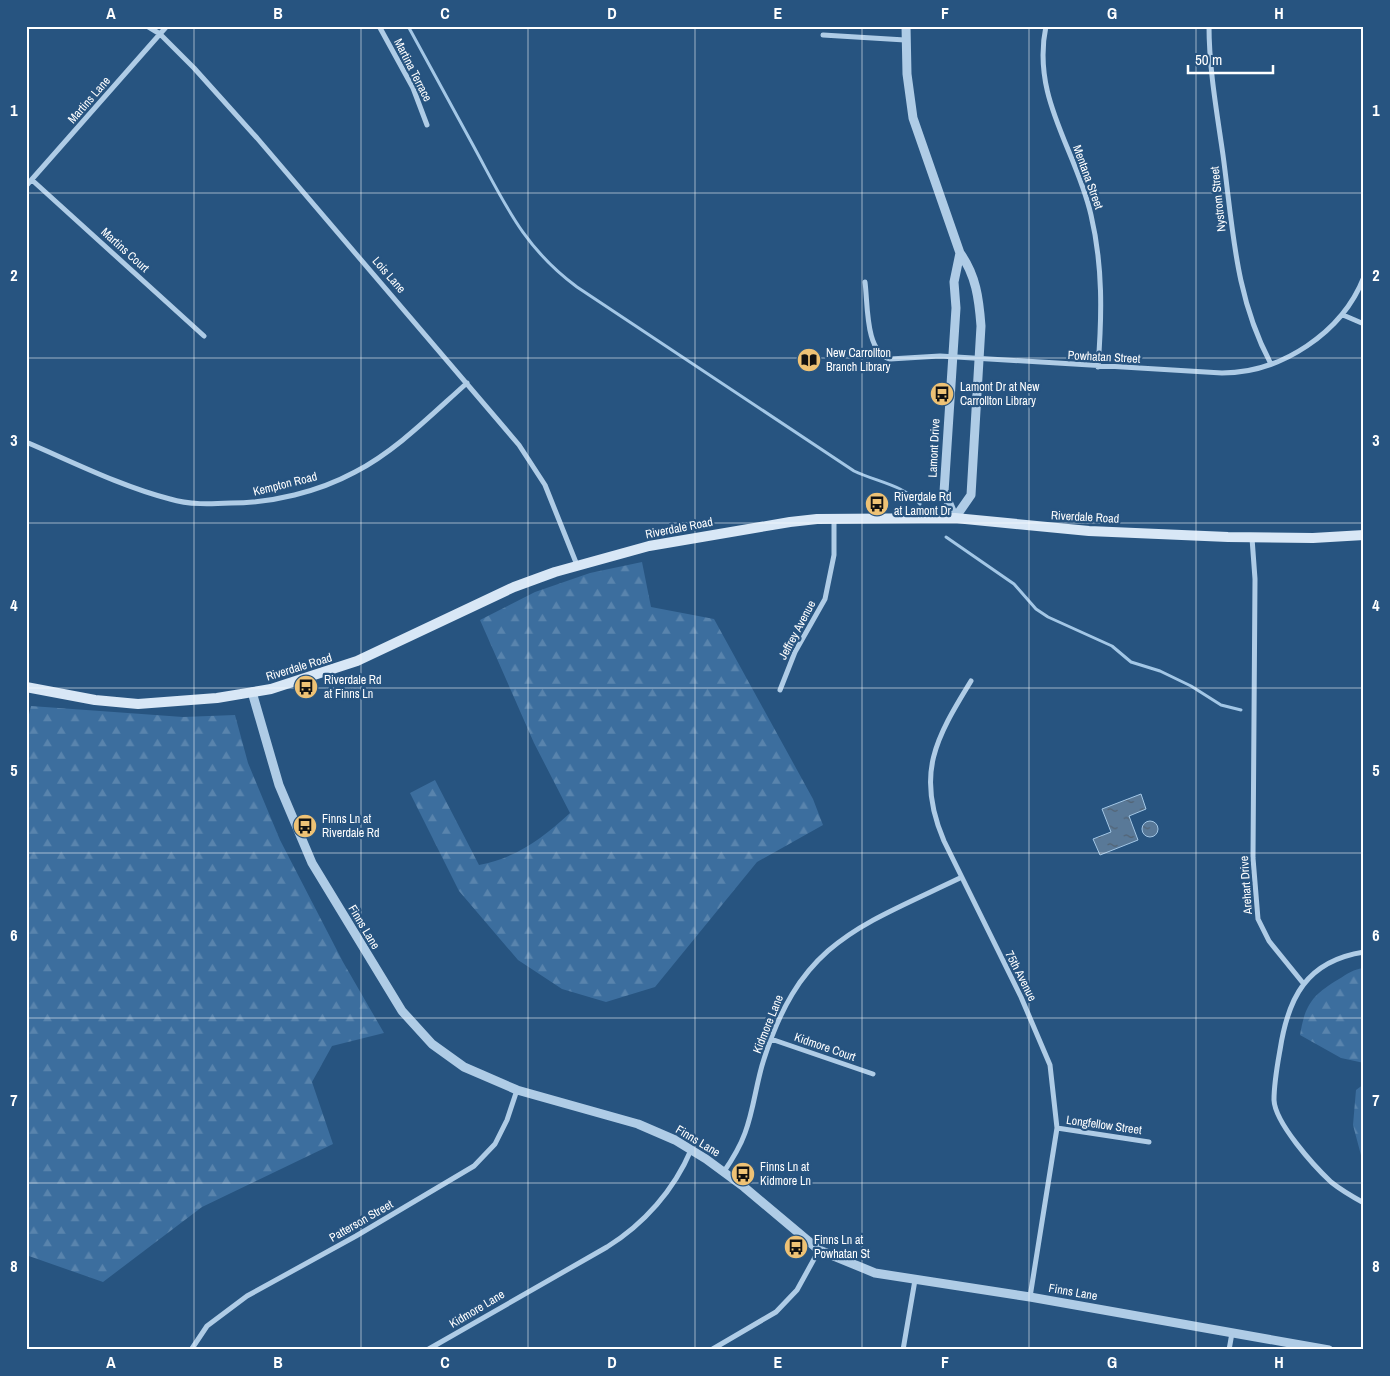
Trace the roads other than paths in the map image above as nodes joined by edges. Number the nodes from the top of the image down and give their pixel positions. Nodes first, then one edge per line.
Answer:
1 (147, 26) edge
2 (167, 26) edge
3 (379, 26) edge
4 (906, 26) edge
5 (1046, 26) edge
6 (1209, 26) edge
7 (160, 34) junction
8 (823, 35) dead end
9 (905, 40) junction
10 (427, 124) dead end
11 (32, 180) junction
12 (26, 186) edge
13 (960, 253) junction
14 (1364, 277) edge
15 (866, 282) dead end
16 (1343, 315) junction
17 (1364, 324) edge
18 (204, 336) dead end
19 (952, 356) junction
20 (979, 358) junction
21 (1271, 364) junction
22 (1098, 367) junction
23 (467, 383) junction
24 (26, 442) edge
25 (955, 518) junction
26 (834, 520) junction
27 (1364, 535) edge
28 (1252, 538) junction
29 (577, 565) junction
30 (971, 681) dead end
31 (26, 687) edge
32 (780, 690) dead end
33 (252, 692) junction
34 (960, 878) junction
35 (1364, 952) edge
36 (1303, 983) junction
37 (771, 1039) junction
38 (873, 1074) dead end
39 (517, 1090) junction
40 (1057, 1128) junction
41 (1149, 1142) dead end
42 (692, 1150) junction
43 (723, 1172) junction
44 (1364, 1203) edge
45 (819, 1250) junction
46 (915, 1280) junction
47 (1030, 1297) junction
48 (1232, 1333) junction
49 (191, 1350) edge
50 (427, 1350) edge
51 (711, 1350) edge
52 (903, 1350) edge
53 (1229, 1350) edge
54 (1329, 1350) edge

1 - 7 street, Lois Lane
2 - 7 street, Martins Lane
3 - 10 street, Martina Terrace
4 - 9 street
5 - 22 street, Mentana Street
6 - 21 street, Nystrom Street
7 - 11 street, Martins Lane
7 - 23 street, Lois Lane
8 - 9 street
9 - 13 street
11 - 12 street, Martins Lane
11 - 18 street, Martins Court
13 - 19 street, Lamont Drive
13 - 20 street
14 - 16 street, Powhatan Street
15 - 19 street, Powhatan Street
16 - 17 street
16 - 21 street, Powhatan Street
19 - 20 street, Powhatan Street
19 - 25 street, Lamont Drive
20 - 22 street, Powhatan Street
20 - 25 street
21 - 22 street, Powhatan Street
23 - 24 street, Kempton Road
23 - 29 street, Lois Lane
25 - 26 main road, Riverdale Road
25 - 28 main road, Riverdale Road
26 - 29 main road, Riverdale Road
26 - 32 street, Jeffrey Avenue
27 - 28 main road, Riverdale Road
28 - 36 street, Arehart Drive
29 - 33 main road, Riverdale Road
30 - 34 street, 75th Avenue
31 - 33 main road, Riverdale Road
33 - 39 street, Finns Lane
34 - 37 street, Kidmore Lane
34 - 40 street, 75th Avenue
35 - 36 street
36 - 44 street
37 - 38 street, Kidmore Court
37 - 43 street, Kidmore Lane
39 - 42 street, Finns Lane
39 - 49 street, Patterson Street
40 - 41 street, Longfellow Street
40 - 47 street, 75th Avenue
42 - 43 street, Finns Lane
42 - 50 street, Kidmore Lane
43 - 45 street, Finns Lane
45 - 46 street, Finns Lane
45 - 51 street
46 - 47 street, Finns Lane
46 - 52 street
47 - 48 street, Finns Lane
48 - 53 street
48 - 54 street, Finns Lane

